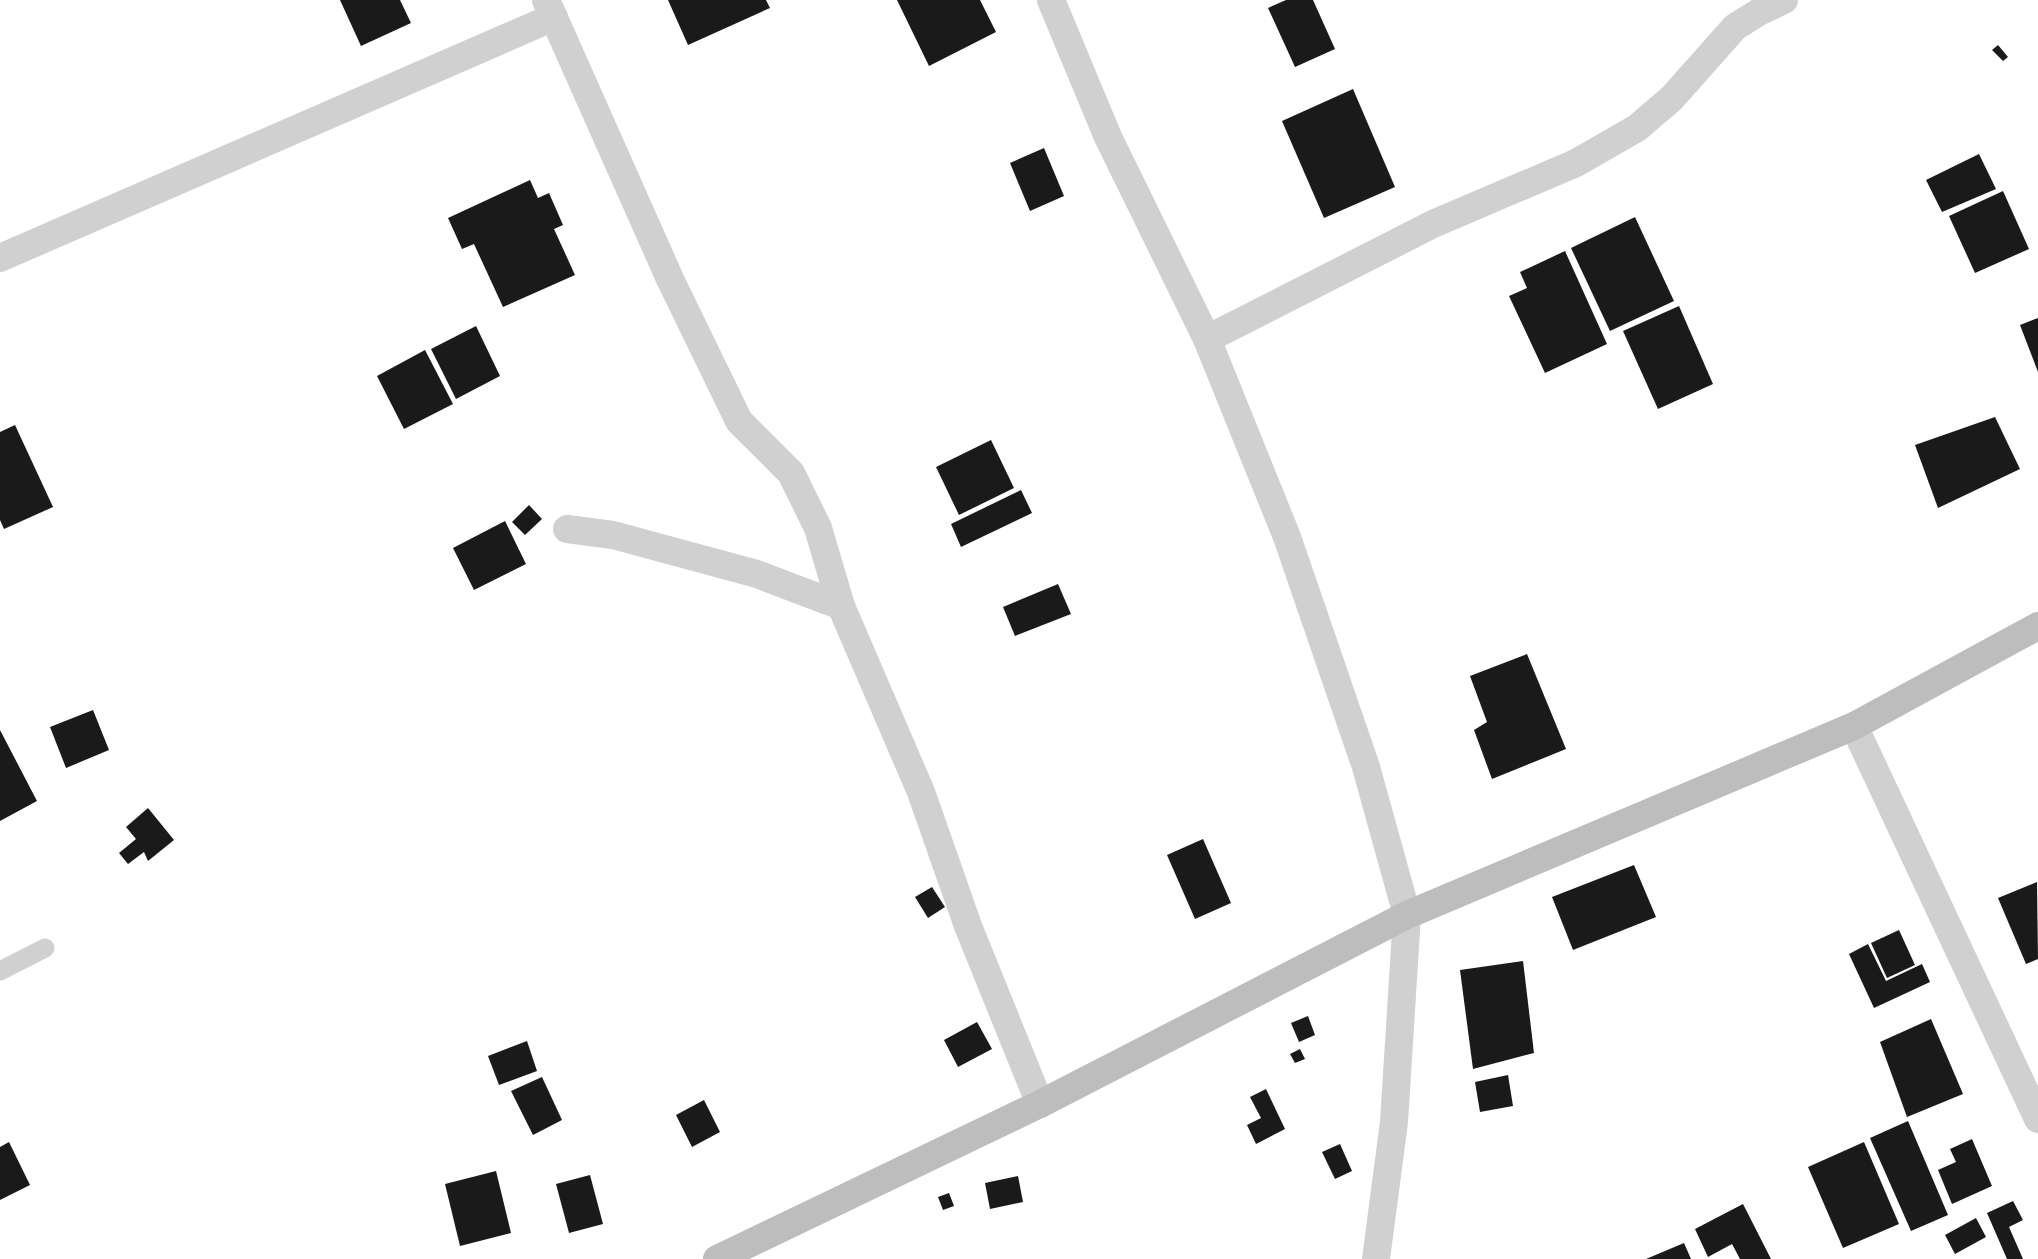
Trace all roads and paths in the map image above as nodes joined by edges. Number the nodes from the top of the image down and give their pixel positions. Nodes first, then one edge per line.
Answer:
1 (1051, 0) edge
2 (1784, 0) edge
3 (550, 9) edge
4 (0, 258) edge
5 (1207, 339) junction
6 (567, 529) dead end
7 (841, 606) junction
8 (2038, 626) edge
9 (1854, 726) junction
10 (1407, 915) junction
11 (45, 948) dead end
12 (0, 971) edge
13 (1040, 1104) junction
14 (2038, 1119) edge
15 (717, 1259) edge
16 (1376, 1259) edge

1 - 5 street
2 - 5 street
3 - 4 street
3 - 7 street
5 - 10 street
6 - 7 street
7 - 13 street
8 - 9 main road
9 - 10 main road
9 - 14 street
10 - 13 main road
10 - 16 street
11 - 12 lane
13 - 15 main road

